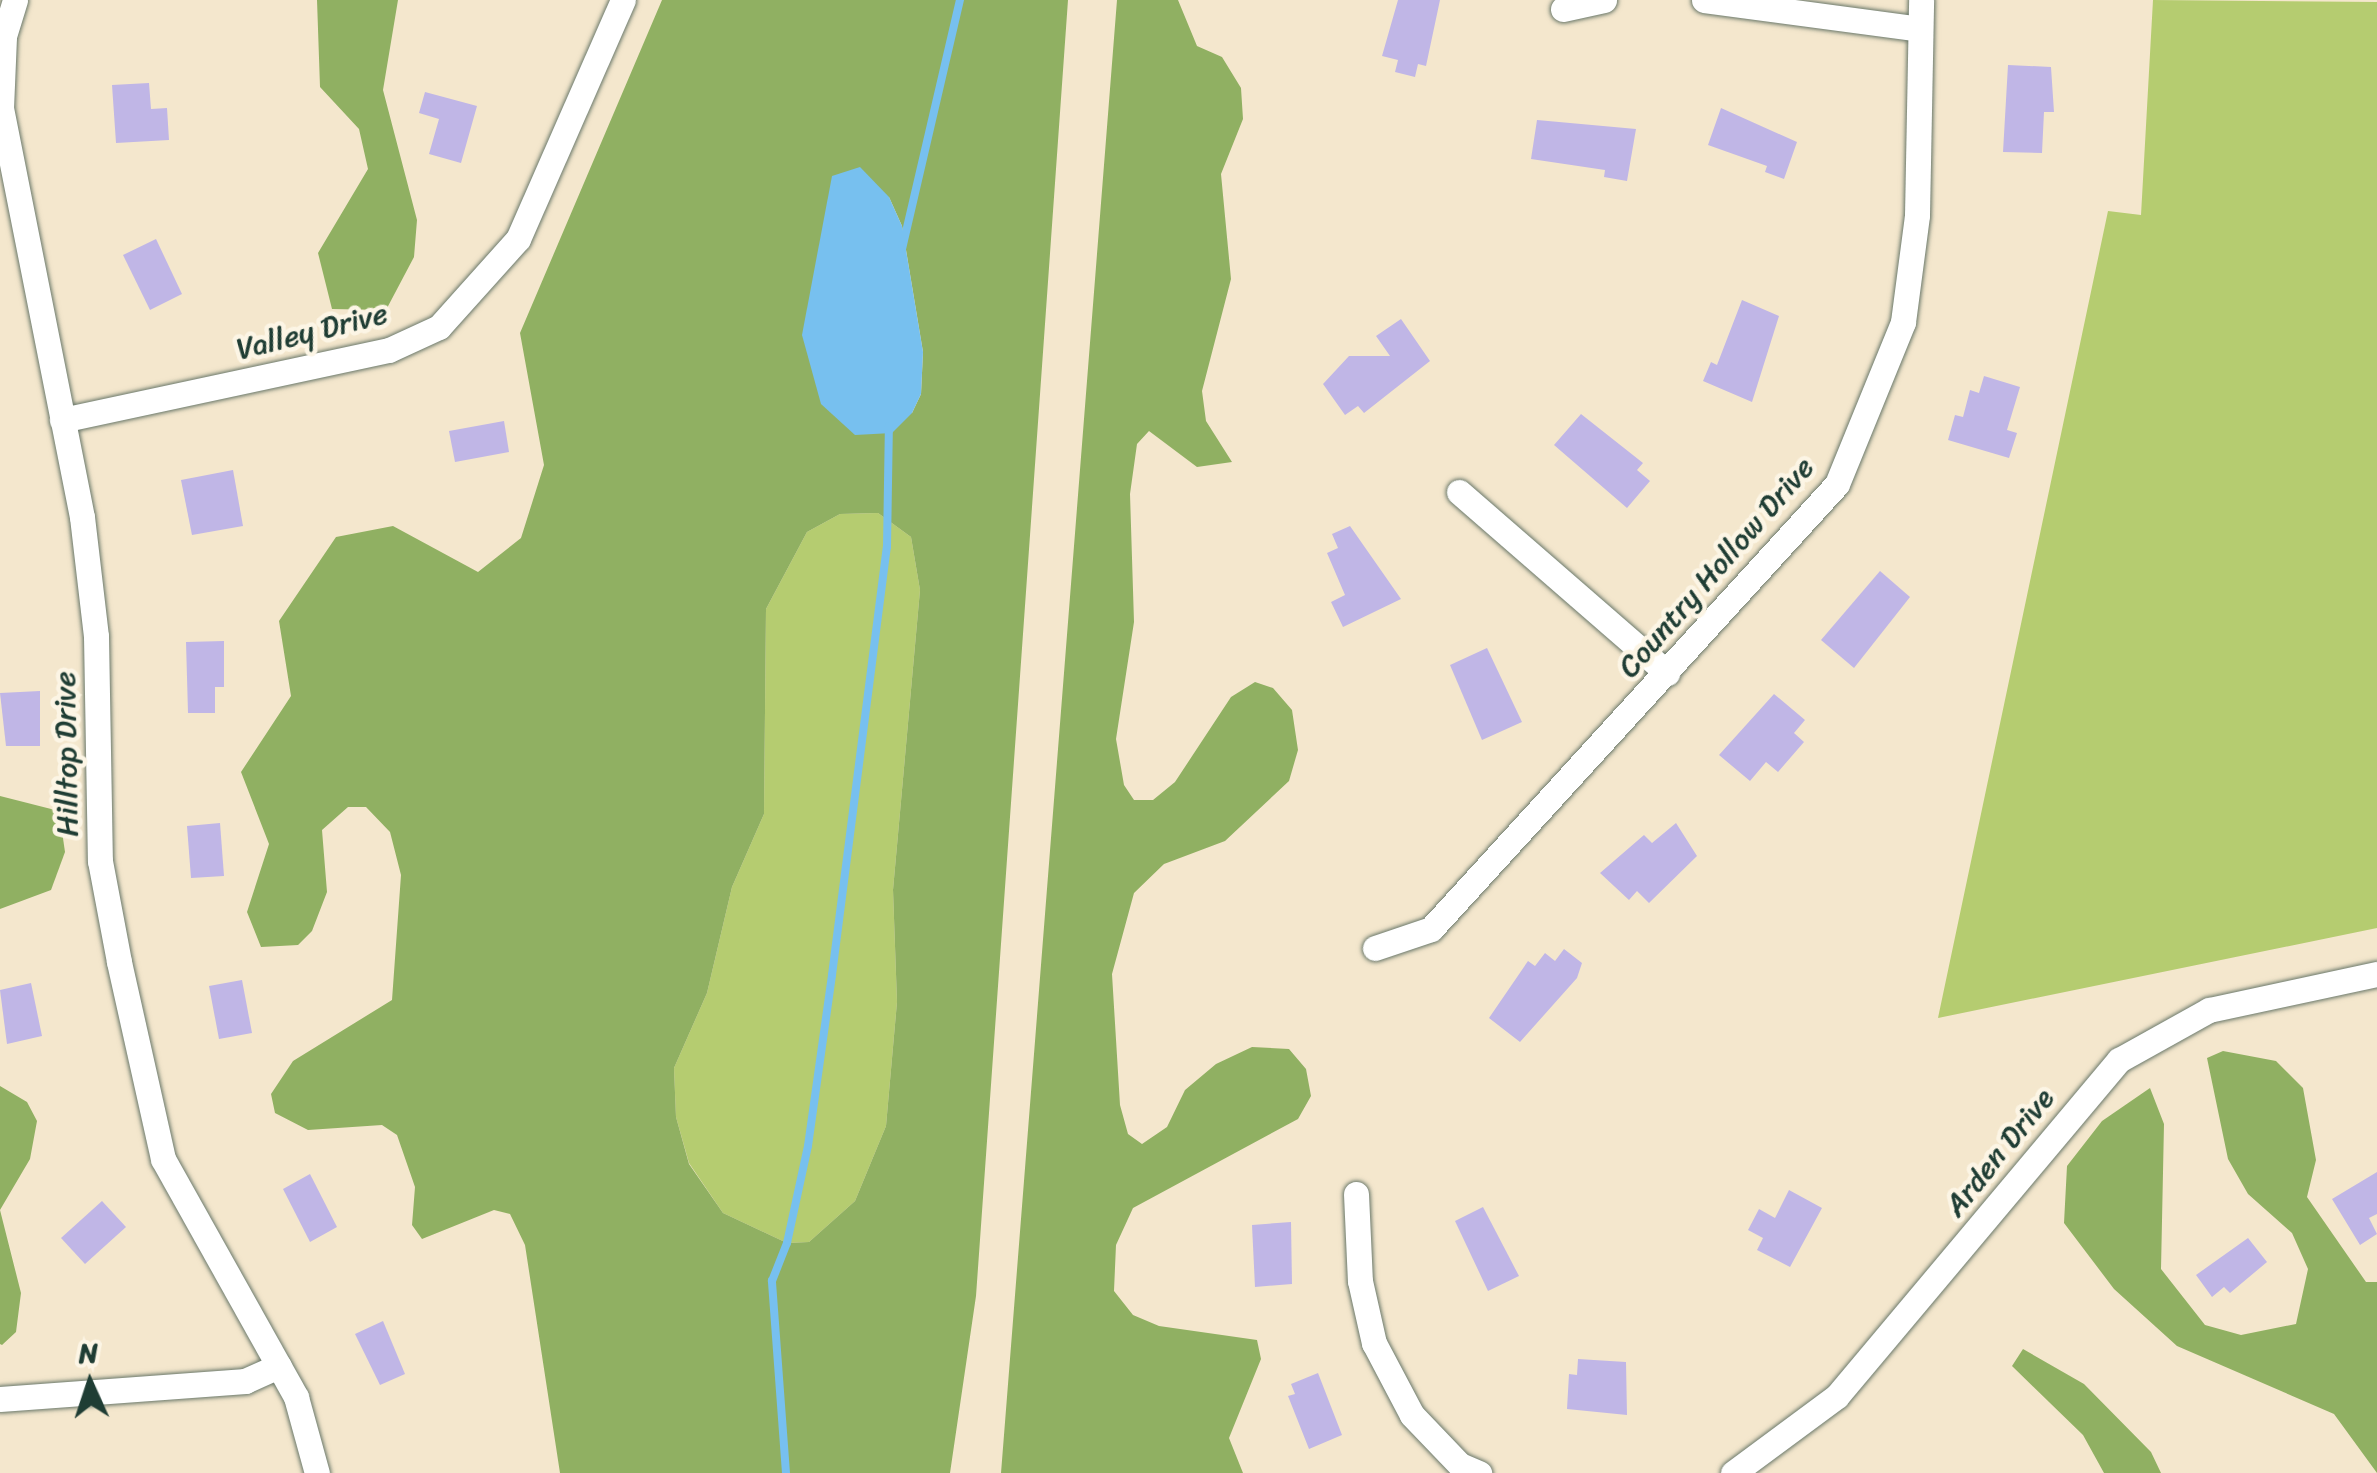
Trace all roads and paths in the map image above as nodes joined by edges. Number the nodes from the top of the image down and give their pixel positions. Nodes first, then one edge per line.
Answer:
1 (15, 0) edge
2 (623, 0) edge
3 (1604, 0) edge
4 (1704, 0) edge
5 (1921, 0) edge
6 (1564, 9) dead end
7 (1920, 29) junction
8 (62, 420) junction
9 (1459, 492) dead end
10 (1668, 673) junction
11 (1375, 948) dead end
12 (2377, 974) edge
13 (1356, 1194) dead end
14 (279, 1366) junction
15 (0, 1399) edge
16 (317, 1473) edge
17 (1479, 1473) edge
18 (1733, 1473) edge

1 - 8 street, Hilltop Drive
2 - 8 street, Valley Drive
3 - 6 street
4 - 7 street
5 - 7 street, Country Hollow Drive
7 - 10 street, Country Hollow Drive
8 - 14 street, Hilltop Drive
9 - 10 street
10 - 11 street, Country Hollow Drive
12 - 18 street, Arden Drive
13 - 17 street
14 - 15 street
14 - 16 street, Hilltop Drive

